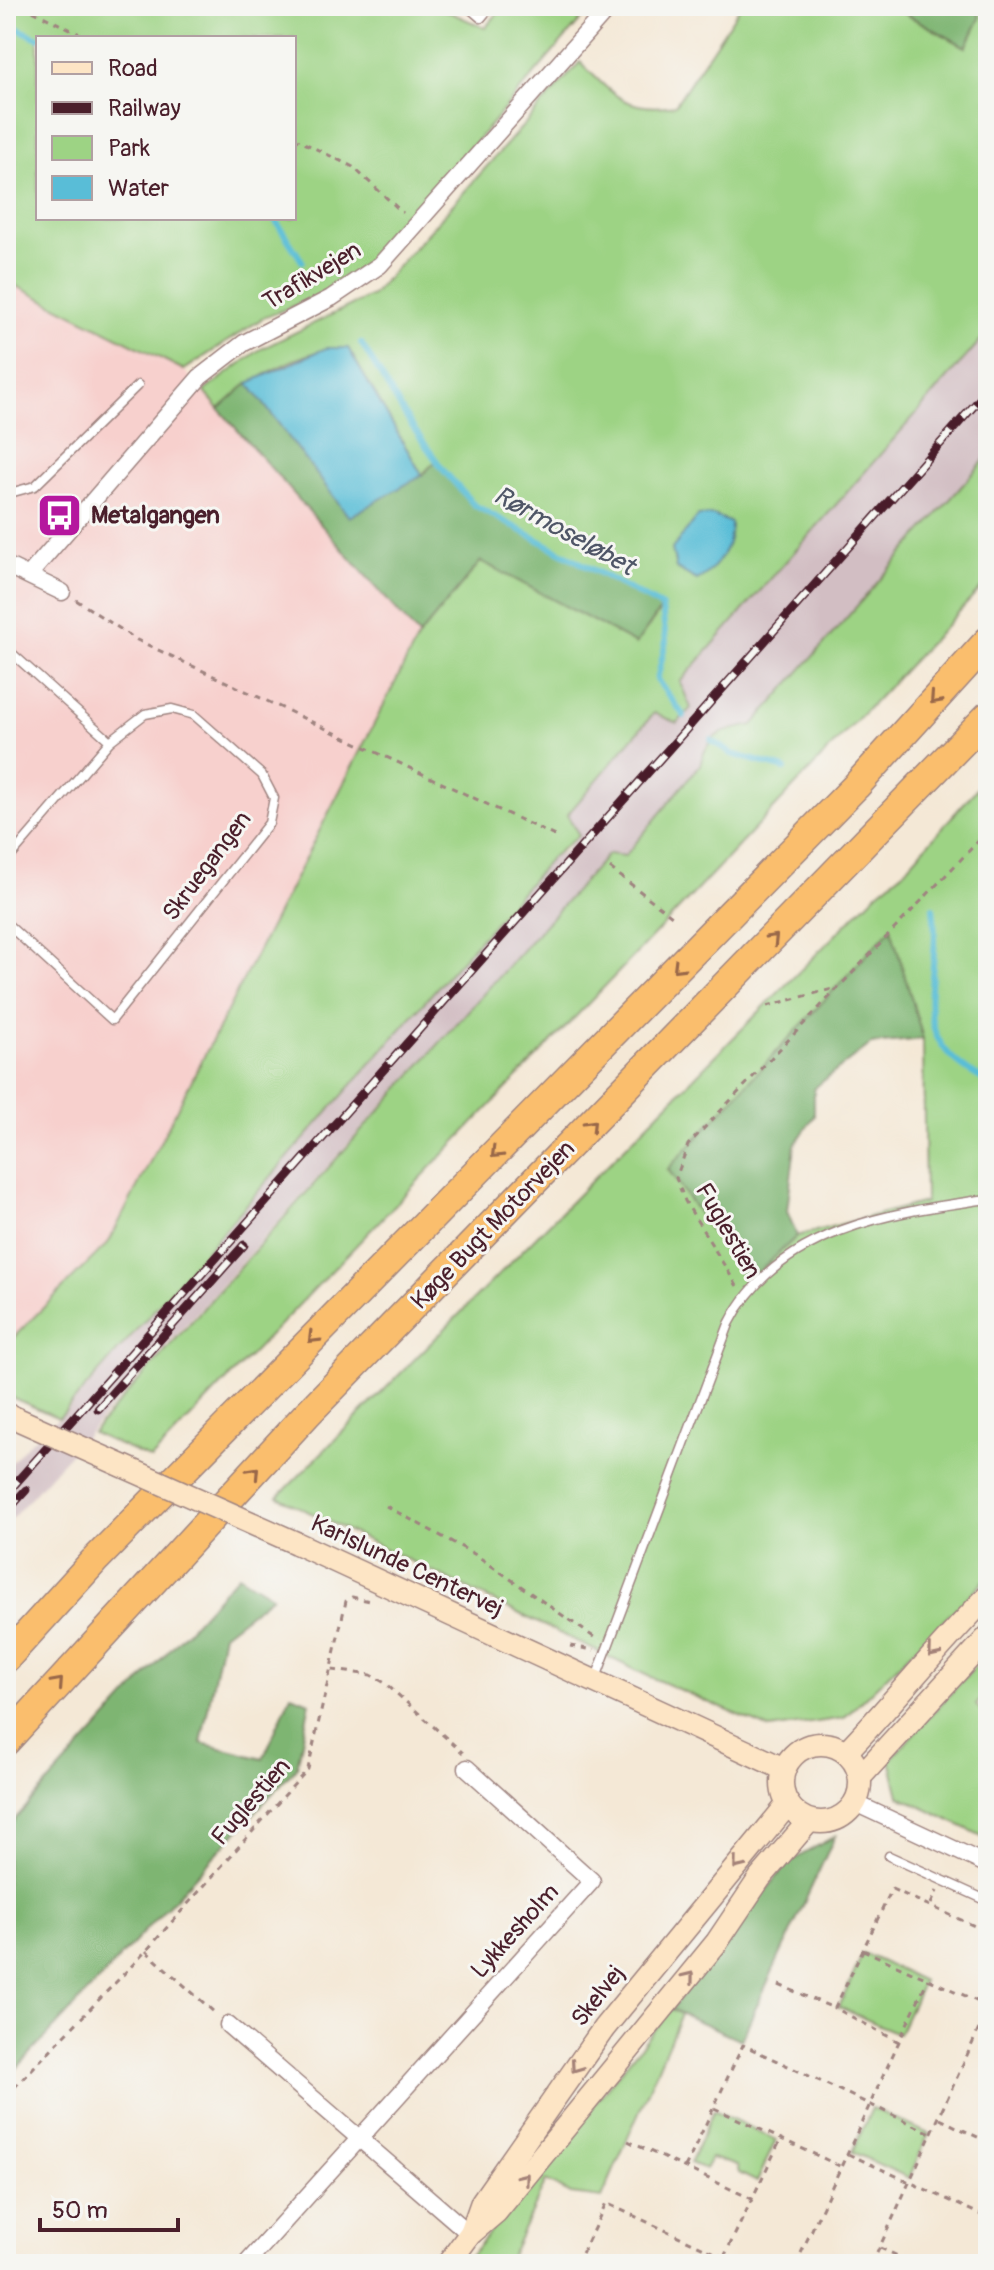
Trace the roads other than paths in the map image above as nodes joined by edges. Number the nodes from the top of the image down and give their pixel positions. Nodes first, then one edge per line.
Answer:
1 (467, 6) edge
2 (491, 6) edge
3 (610, 6) edge
4 (138, 385) dead end
5 (6, 494) edge
6 (6, 565) edge
7 (29, 575) junction
8 (62, 592) road end
9 (988, 641) edge
10 (6, 648) edge
11 (988, 716) edge
12 (110, 741) junction
13 (6, 862) edge
14 (6, 923) edge
15 (988, 1199) edge
16 (6, 1414) edge
17 (988, 1596) edge
18 (988, 1637) edge
19 (6, 1658) edge
20 (594, 1683) junction
21 (6, 1741) edge
22 (846, 1752) junction
23 (467, 1768) road end
24 (784, 1769) junction
25 (861, 1776) junction
26 (855, 1803) junction
27 (788, 1804) junction
28 (809, 1821) junction
29 (889, 1856) dead end
30 (988, 1865) edge
31 (988, 1901) edge
32 (228, 2025) road end
33 (360, 2138) junction
34 (470, 2234) junction
35 (246, 2264) edge
36 (448, 2264) edge

1 - 2 lane
3 - 7 street, Trafikvejen
4 - 5 lane
6 - 7 street
7 - 8 street
9 -> 19 highway, Køge Bugt Motorvejen
10 - 12 lane
21 -> 11 highway, Køge Bugt Motorvejen
12 - 13 lane, Skruegangen
12 - 14 lane, Skruegangen
15 - 20 lane, Fuglestien
16 - 20 street, Karlslunde Centervej, bridge
17 -> 22 street
18 - 25 street
20 - 24 street, Karlslunde Centervej
22 - 24 street
22 - 25 street
23 - 33 street, Lykkesholm
24 - 27 street
25 - 26 street
26 - 28 street
26 - 30 street
27 - 28 street
27 -> 34 street, Skelvej
34 -> 28 street, Skelvej
29 - 31 lane
32 - 33 street
33 - 34 street
33 - 35 street, Lykkesholm
34 - 36 street, Skelvej

